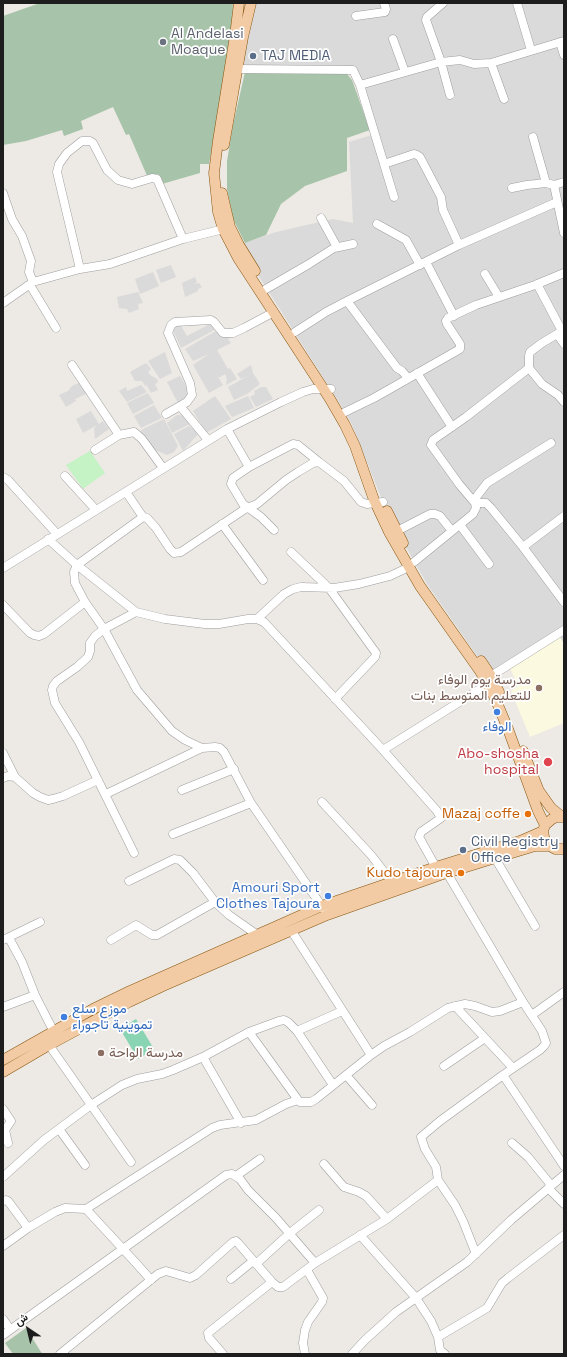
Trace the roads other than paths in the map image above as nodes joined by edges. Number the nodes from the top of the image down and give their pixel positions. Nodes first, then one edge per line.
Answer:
1 (239, 3) edge
2 (251, 3) edge
3 (384, 3) edge
4 (443, 3) edge
5 (517, 3) edge
6 (356, 16) dead end
7 (393, 39) dead end
8 (562, 41) edge
9 (531, 50) junction
10 (564, 55) edge
11 (441, 62) junction
12 (491, 63) junction
13 (238, 69) junction
14 (404, 72) junction
15 (360, 85) junction
16 (450, 96) dead end
17 (504, 99) dead end
18 (533, 137) dead end
19 (221, 142) junction
20 (384, 164) junction
21 (564, 182) edge
22 (550, 184) junction
23 (512, 188) dead end
24 (3, 193) edge
25 (394, 197) dead end
26 (557, 202) junction
27 (321, 218) dead end
28 (377, 224) dead end
29 (227, 228) junction
30 (564, 233) edge
31 (183, 239) junction
32 (353, 244) dead end
33 (459, 245) junction
34 (338, 247) junction
35 (423, 264) junction
36 (80, 269) junction
37 (564, 273) edge
38 (485, 274) dead end
39 (31, 283) junction
40 (537, 284) junction
41 (266, 289) junction
42 (499, 297) junction
43 (347, 301) junction
44 (3, 303) edge
45 (274, 312) junction
46 (454, 316) junction
47 (56, 328) dead end
48 (294, 332) junction
49 (557, 334) junction
50 (564, 344) edge
51 (72, 364) dead end
52 (529, 368) junction
53 (417, 373) junction
54 (408, 378) junction
55 (327, 389) junction
56 (564, 402) edge
57 (180, 406) junction
58 (345, 412) junction
59 (166, 414) dead end
60 (452, 427) junction
61 (228, 429) junction
62 (119, 435) junction
63 (208, 440) junction
64 (551, 443) dead end
65 (95, 450) dead end
66 (319, 462) junction
67 (249, 467) junction
68 (163, 468) junction
69 (65, 476) dead end
70 (3, 477) edge
71 (126, 492) junction
72 (379, 503) junction
73 (475, 503) junction
74 (248, 507) junction
75 (96, 510) junction
76 (564, 516) edge
77 (143, 517) junction
78 (222, 524) junction
79 (460, 525) junction
80 (274, 530) dead end
81 (397, 531) junction
82 (452, 532) junction
83 (57, 534) junction
84 (48, 539) junction
85 (523, 547) junction
86 (291, 552) dead end
87 (76, 564) junction
88 (412, 564) junction
89 (489, 564) dead end
90 (3, 568) edge
91 (263, 580) dead end
92 (329, 588) junction
93 (85, 602) junction
94 (564, 602) edge
95 (3, 605) edge
96 (136, 612) junction
97 (257, 619) junction
98 (104, 629) junction
99 (564, 630) edge
100 (489, 680) junction
101 (335, 699) junction
102 (202, 748) junction
103 (383, 750) junction
104 (3, 753) edge
105 (523, 759) junction
106 (234, 769) junction
107 (15, 777) junction
108 (3, 778) edge
109 (98, 780) junction
110 (182, 790) dead end
111 (106, 794) junction
112 (322, 802) dead end
113 (251, 803) junction
114 (562, 817) edge
115 (544, 828) junction
116 (173, 834) dead end
117 (557, 848) edge
118 (134, 853) dead end
119 (564, 856) edge
120 (495, 858) junction
121 (441, 872) junction
122 (129, 881) dead end
123 (392, 882) junction
124 (216, 902) junction
125 (324, 911) junction
126 (40, 922) dead end
127 (535, 926) dead end
128 (291, 930) junction
129 (256, 934) junction
130 (6, 939) edge
131 (111, 940) dead end
132 (564, 992) edge
133 (34, 995) junction
134 (523, 1002) junction
135 (455, 1006) junction
136 (3, 1007) edge
137 (342, 1011) junction
138 (532, 1015) junction
139 (297, 1031) junction
140 (249, 1032) junction
141 (485, 1038) junction
142 (53, 1039) junction
143 (371, 1055) junction
144 (203, 1057) junction
145 (3, 1060) edge
146 (444, 1066) dead end
147 (514, 1068) junction
148 (3, 1072) edge
149 (346, 1075) junction
150 (503, 1075) junction
151 (333, 1086) junction
152 (298, 1100) junction
153 (91, 1105) junction
154 (372, 1105) dead end
155 (3, 1109) edge
156 (241, 1122) junction
157 (59, 1128) junction
158 (512, 1143) dead end
159 (8, 1144) dead end
160 (260, 1159) dead end
161 (130, 1162) dead end
162 (324, 1164) dead end
163 (85, 1165) dead end
164 (564, 1166) edge
165 (564, 1175) edge
166 (236, 1176) junction
167 (3, 1177) edge
168 (438, 1180) junction
169 (550, 1186) junction
170 (3, 1201) edge
171 (564, 1204) edge
172 (86, 1209) junction
173 (319, 1210) dead end
174 (386, 1219) junction
175 (28, 1228) junction
176 (290, 1233) junction
177 (360, 1235) junction
178 (564, 1235) edge
179 (3, 1246) edge
180 (122, 1248) junction
181 (476, 1254) junction
182 (255, 1263) junction
183 (315, 1263) junction
184 (307, 1270) junction
185 (231, 1279) dead end
186 (150, 1280) junction
187 (272, 1282) junction
188 (416, 1298) junction
189 (3, 1319) edge
190 (10, 1329) junction
191 (3, 1335) edge
192 (438, 1337) junction
193 (440, 1353) edge
194 (60, 1354) edge
195 (223, 1354) edge
196 (305, 1354) edge
197 (352, 1354) edge

1 - 19 main road
2 - 13 main road
3 - 6 street
4 - 11 street
5 - 9 street
7 - 14 street
8 - 9 street
8 - 10 street
9 - 12 street
11 - 12 street
11 - 14 street
11 - 16 street
12 - 17 street
13 - 15 street
13 - 19 main road
14 - 15 street
15 - 20 street
18 - 22 street
19 - 29 main road
20 - 25 street
20 - 33 street
21 - 22 street
22 - 23 street
22 - 26 street
24 - 39 street
26 - 30 street
26 - 33 street
27 - 34 street
28 - 35 street
29 - 31 street
29 - 41 main road
29 - 45 main road
31 - 36 street
31 - 36 street
32 - 34 street
33 - 35 street
34 - 41 street
35 - 43 street
35 - 46 street
36 - 39 street
37 - 40 street
38 - 42 street
39 - 44 street
39 - 47 street
40 - 42 street
40 - 49 street
41 - 48 main road
42 - 46 street
43 - 48 street
43 - 54 street
45 - 55 main road
45 - 57 street
46 - 53 street
48 - 55 main road
49 - 50 street
49 - 52 street
51 - 62 street
52 - 56 street
52 - 60 street
53 - 54 street
53 - 60 street
54 - 58 street
55 - 58 main road
55 - 61 street
55 - 72 main road
57 - 59 street
57 - 63 street
58 - 72 main road
60 - 73 street
61 - 63 street
61 - 67 street
62 - 65 street
62 - 68 street
63 - 68 street
64 - 73 street
66 - 67 street
66 - 72 street
66 - 74 street
67 - 74 street
68 - 71 street
69 - 75 street
70 - 83 street
71 - 75 street
71 - 77 street
72 - 81 main road
72 - 88 main road
73 - 79 street
73 - 85 street
74 - 78 street
74 - 80 street
75 - 83 street
76 - 85 street
77 - 78 street
77 - 87 street
78 - 91 street
79 - 82 street
79 - 89 street
81 - 82 street
81 - 88 main road
82 - 88 street
83 - 84 street
84 - 87 street
84 - 90 street
85 - 94 street
86 - 92 street
87 - 93 street
87 - 96 street
88 - 92 street
88 - 100 main road
92 - 97 street
92 - 101 street
93 - 95 street
93 - 98 street
96 - 97 street
96 - 98 street
97 - 101 street
98 - 102 street
98 - 109 street
99 - 100 street
100 - 103 street
100 - 105 main road
101 - 103 street
102 - 106 street
102 - 111 street
103 - 121 street
104 - 107 street
105 - 114 main road
105 - 115 main road
106 - 110 street
106 - 113 street
107 - 108 street
107 - 109 street
109 - 111 street
111 - 118 street
112 - 123 street
113 - 116 street
113 - 125 street
114 - 115 main road
115 - 117 main road
115 - 121 main road
117 - 119 main road
117 - 120 main road
120 - 121 main road
120 - 127 street
121 - 123 main road
121 - 125 main road
121 - 134 street
122 - 124 street
123 - 125 main road
124 - 129 street
124 - 131 street
125 - 128 main road
125 - 129 main road
126 - 130 street
128 - 137 street
128 - 142 main road
129 - 142 main road
130 - 133 street
132 - 138 street
133 - 136 street
133 - 142 street
134 - 135 street
134 - 138 street
135 - 141 street
135 - 143 street
137 - 139 street
137 - 143 street
138 - 147 street
139 - 140 street
139 - 151 street
140 - 144 street
140 - 152 street
141 - 146 street
141 - 147 street
142 - 145 main road
142 - 148 main road
142 - 153 street
143 - 149 street
144 - 153 street
144 - 156 street
147 - 150 street
149 - 151 street
149 - 154 street
150 - 164 street
150 - 168 street
151 - 152 street
152 - 156 street
153 - 157 street
153 - 161 street
155 - 159 street
156 - 172 street
157 - 163 street
157 - 167 street
158 - 169 street
160 - 166 street
162 - 174 street
165 - 169 street
166 - 176 street
166 - 180 street
168 - 174 street
168 - 181 street
169 - 171 street
169 - 181 street
170 - 175 street
172 - 175 street
172 - 180 street
173 - 176 street
174 - 177 street
175 - 179 street
176 - 182 street
176 - 183 street
177 - 183 street
177 - 188 street
178 - 192 street
180 - 186 street
180 - 190 street
181 - 188 street
182 - 185 street
182 - 186 street
182 - 187 street
183 - 184 street
184 - 187 street
184 - 196 street
186 - 194 street
187 - 195 street
188 - 192 street
188 - 197 street
189 - 190 street
190 - 191 street
192 - 193 street

